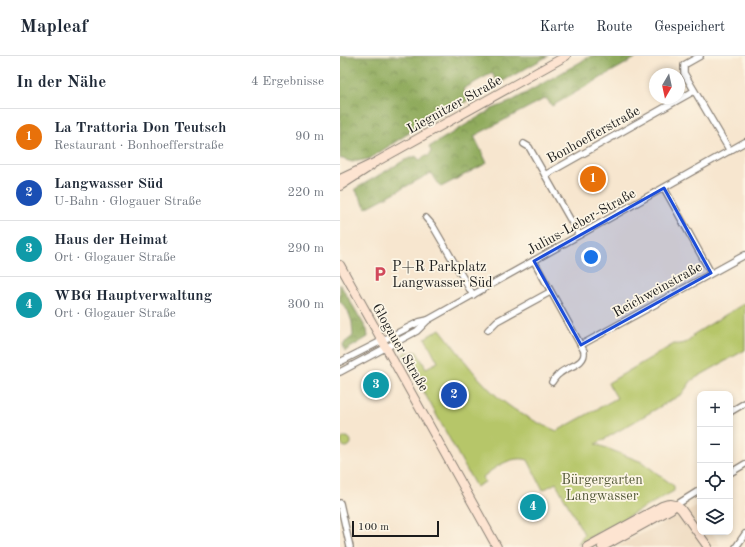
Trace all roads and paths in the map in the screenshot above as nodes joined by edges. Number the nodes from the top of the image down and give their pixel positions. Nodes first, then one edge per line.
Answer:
1 (566, 56) edge
2 (700, 56) edge
3 (694, 91) junction
4 (745, 142) edge
5 (524, 144) dead end
6 (730, 151) junction
7 (376, 162) junction
8 (545, 175) junction
9 (340, 178) edge
10 (340, 186) edge
11 (664, 188) junction
12 (426, 218) dead end
13 (579, 235) junction
14 (745, 254) edge
15 (534, 261) junction
16 (340, 265) edge
17 (711, 273) junction
18 (550, 292) junction
19 (473, 295) junction
20 (488, 330) dead end
21 (383, 344) junction
22 (582, 345) junction
23 (340, 362) edge
24 (340, 372) edge
25 (552, 382) dead end
26 (745, 403) edge
27 (733, 410) edge
28 (745, 464) edge
29 (733, 471) edge
30 (697, 492) edge
31 (340, 503) edge
32 (676, 505) junction
33 (745, 534) edge
34 (350, 547) edge
35 (497, 547) edge
36 (587, 547) edge
37 (602, 547) edge
38 (708, 547) edge
39 (736, 547) edge

1 - 7 street, Liegnitzer Straße
2 - 3 street
3 - 6 street
3 - 8 street, Bonhoefferstraße
4 - 6 street, Julius-Leber-Straße
5 - 8 street, Bonhoefferstraße
6 - 11 street, Julius-Leber-Straße
7 - 9 street, Liegnitzer Straße
7 - 10 street, Liegnitzer Straße
8 - 13 street, Bonhoefferstraße
11 - 13 street, Julius-Leber-Straße
11 - 17 street
12 - 19 street
13 - 15 street, Julius-Leber-Straße
14 - 17 street, Reichweinstraße
15 - 18 street
15 - 19 street, Julius-Leber-Straße
16 - 21 street, Glogauer Straße
17 - 22 street, Reichweinstraße
18 - 20 street
18 - 22 street
19 - 21 street, Julius-Leber-Straße
21 - 23 street
21 - 24 street
21 - 35 street, Glogauer Straße
22 - 25 street
26 - 27 street
28 - 29 street
30 - 32 street
31 - 34 street
32 - 36 street
32 - 37 street
32 - 38 street
33 - 39 street

